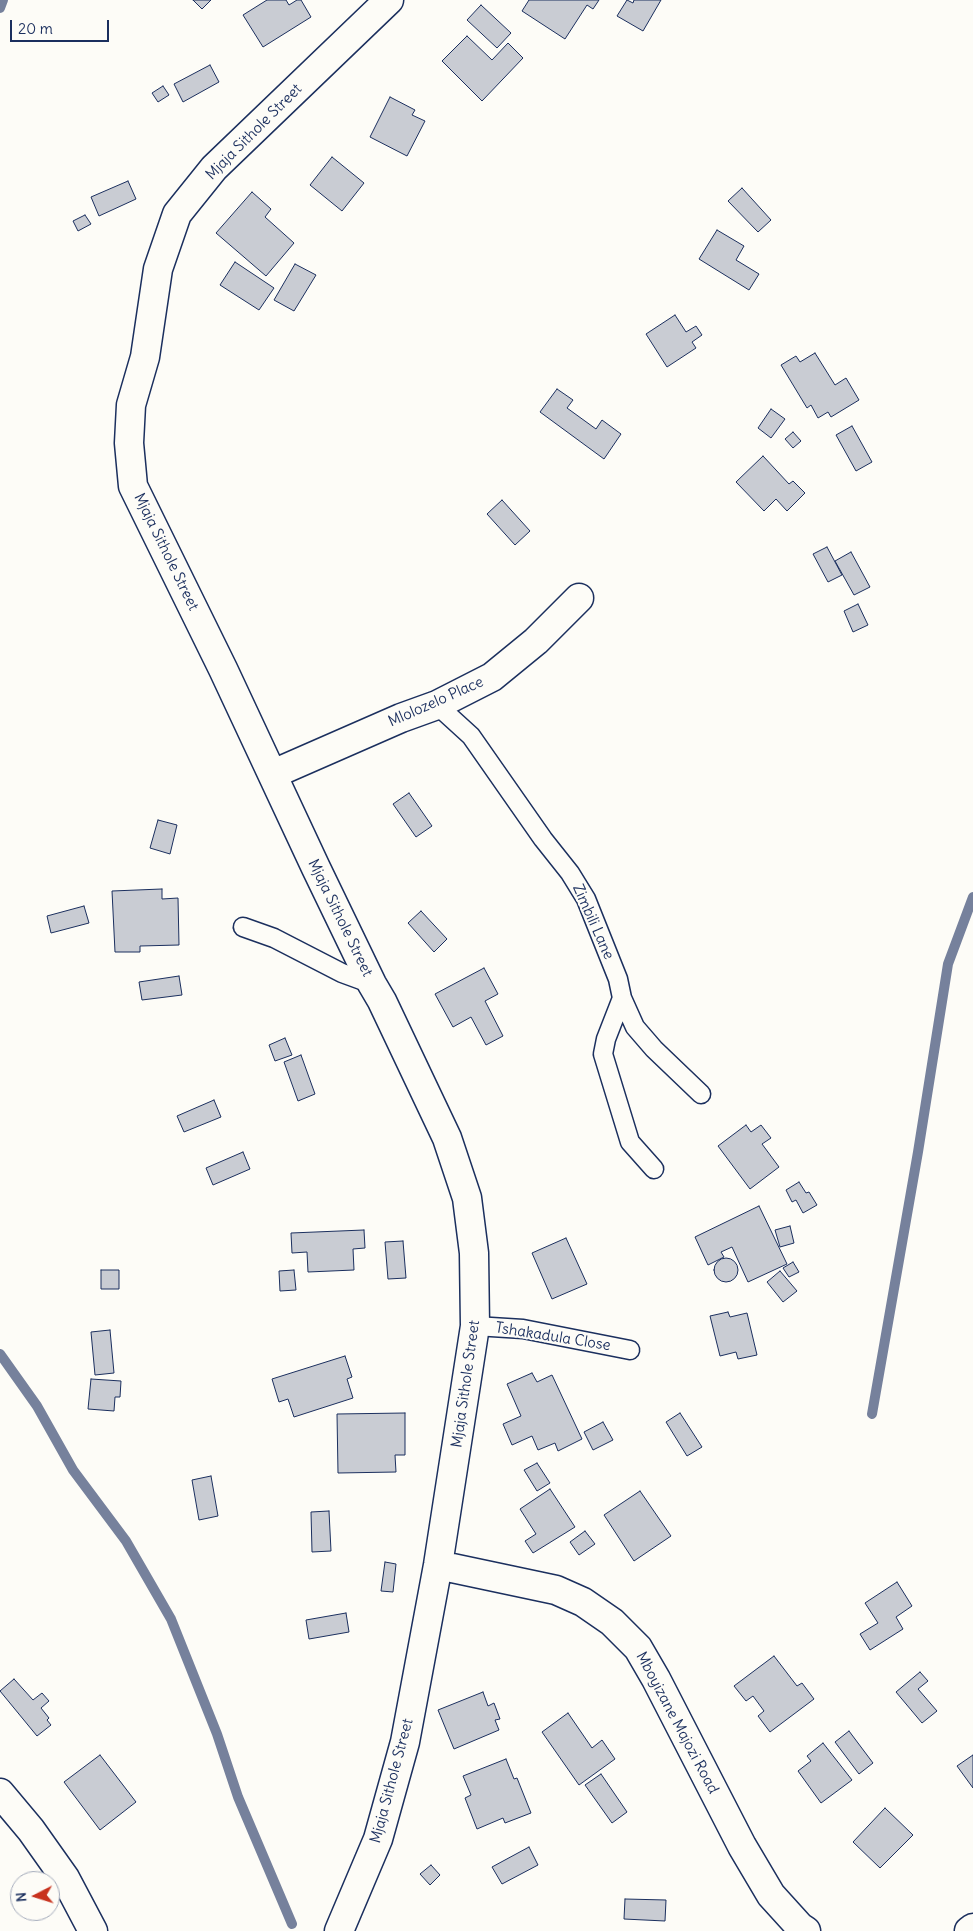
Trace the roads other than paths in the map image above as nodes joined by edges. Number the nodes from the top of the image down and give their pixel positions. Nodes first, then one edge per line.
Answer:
1 (389, 0) edge
2 (579, 598) dead end
3 (437, 704) junction
4 (273, 774) junction
5 (243, 927) dead end
6 (372, 984) junction
7 (622, 998) junction
8 (701, 1094) dead end
9 (654, 1169) dead end
10 (475, 1326) junction
11 (630, 1350) dead end
12 (438, 1565) junction
13 (0, 1793) edge
14 (973, 1928) edge
15 (94, 1931) edge
16 (339, 1931) edge
17 (806, 1931) edge
18 (969, 1931) edge

1 - 4 street, Mjaja Sithole Street
2 - 3 street, Mlolozelo Place
3 - 4 street, Mlolozelo Place
3 - 7 lane, Zimbili Lane
4 - 6 street, Mjaja Sithole Street
5 - 6 lane
6 - 10 street, Mjaja Sithole Street
7 - 8 lane, Zimbili Lane
7 - 9 lane
10 - 11 lane, Tshakadula Close
10 - 12 street, Mjaja Sithole Street
12 - 16 street, Mjaja Sithole Street
12 - 17 street, Mboyizane Majozi Road
13 - 15 street
14 - 18 street

